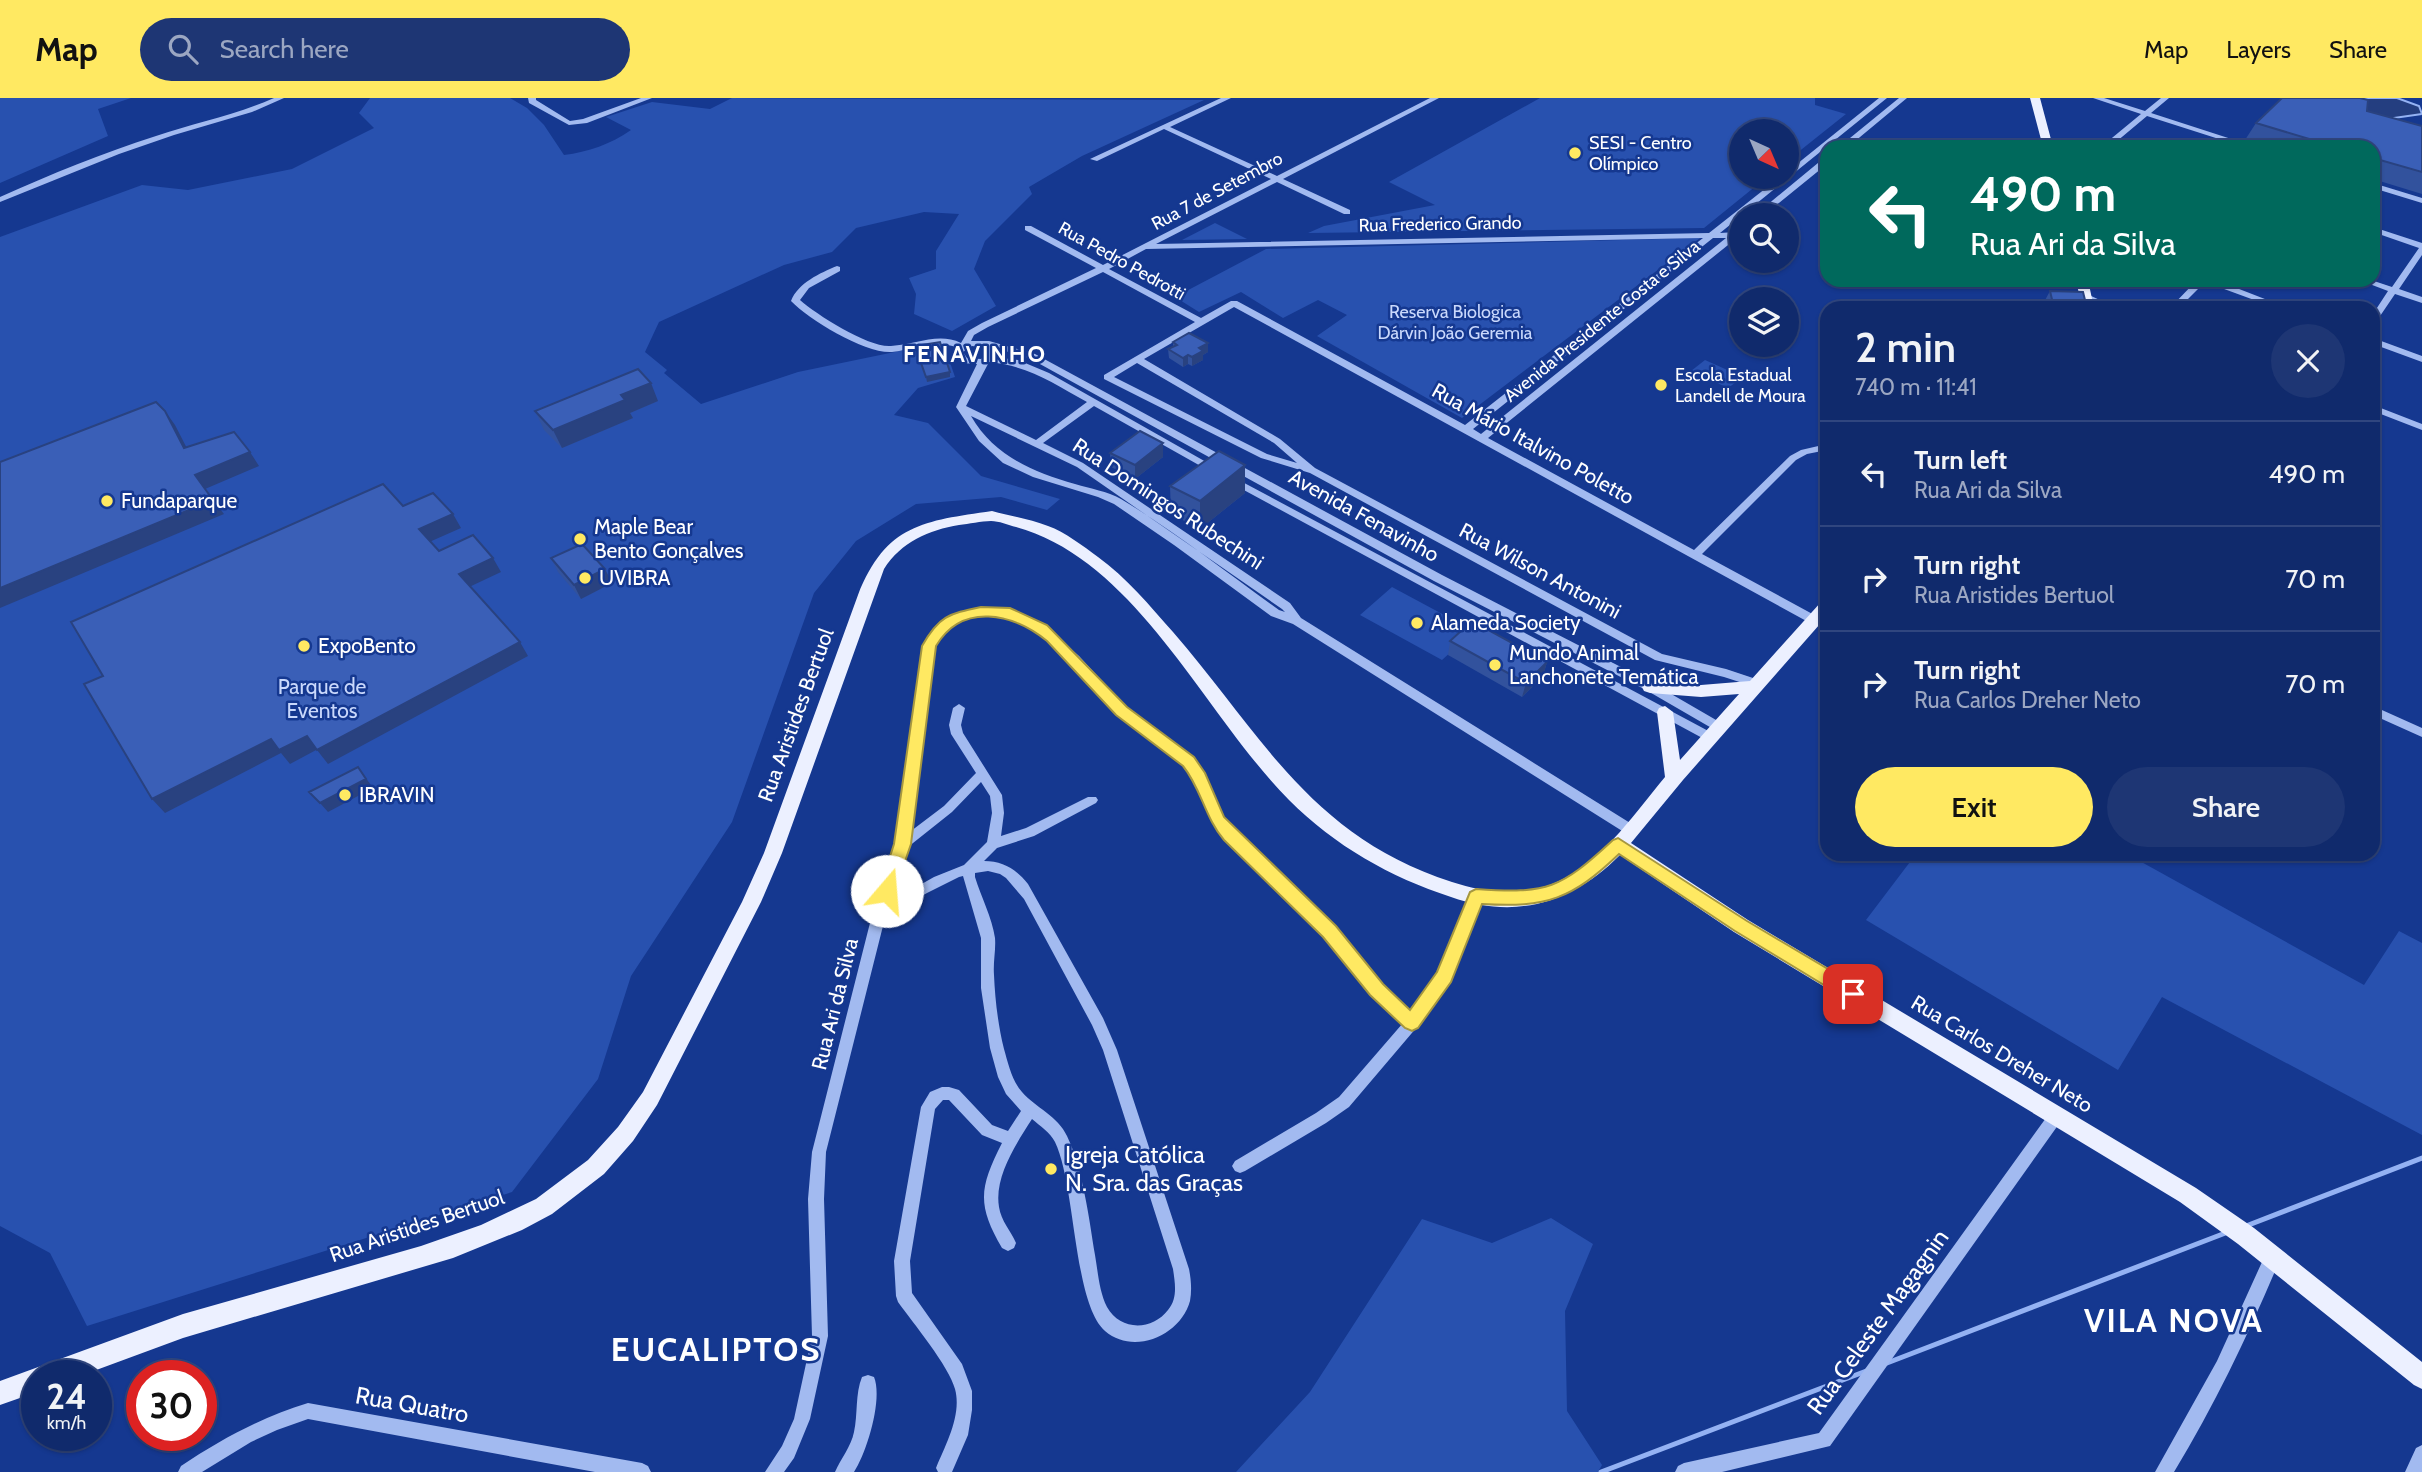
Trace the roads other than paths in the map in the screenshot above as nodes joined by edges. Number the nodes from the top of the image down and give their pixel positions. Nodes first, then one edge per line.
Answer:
1 (280, 98) edge
2 (532, 98) edge
3 (648, 98) edge
4 (1227, 98) edge
5 (1435, 98) edge
6 (1883, 98) edge
7 (1903, 98) edge
8 (2035, 98) edge
9 (2097, 98) edge
10 (2165, 98) edge
11 (2146, 114) junction
12 (1852, 123) junction
13 (1165, 127) junction
14 (1866, 128) junction
15 (2228, 139) joint
16 (1831, 140) edge
17 (1851, 140) edge
18 (2046, 140) edge
19 (2114, 140) edge
20 (2231, 140) edge
21 (1820, 149) edge
22 (1094, 159) dead end
23 (1799, 166) edge
24 (1820, 166) edge
25 (1276, 178) junction
26 (2380, 187) edge
27 (1770, 189) edge
28 (0, 200) edge
29 (2422, 201) edge
30 (1774, 203) edge
31 (1347, 212) dead end
32 (1028, 228) dead end
33 (2380, 232) edge
34 (1729, 233) edge
35 (1715, 234) junction
36 (1729, 239) edge
37 (1145, 247) junction
38 (2422, 247) edge
39 (1104, 268) junction
40 (837, 270) dead end
41 (2380, 285) edge
42 (2195, 287) edge
43 (2227, 287) edge
44 (2394, 290) junction
45 (2422, 300) edge
46 (2181, 301) edge
47 (2265, 301) edge
48 (1623, 306) junction
49 (2380, 310) edge
50 (1013, 312) junction
51 (1638, 312) junction
52 (1201, 322) junction
53 (1590, 332) junction
54 (1605, 339) junction
55 (986, 343) junction
56 (2380, 344) edge
57 (963, 346) junction
58 (1137, 359) junction
59 (2422, 359) edge
60 (986, 360) junction
61 (1080, 383) junction
62 (1070, 389) junction
63 (1093, 402) junction
64 (961, 407) junction
65 (2380, 411) edge
66 (2422, 427) edge
67 (1467, 429) junction
68 (1483, 437) junction
69 (1036, 444) junction
70 (1820, 449) edge
71 (1210, 454) junction
72 (1200, 461) junction
73 (1314, 471) junction
74 (1284, 494) junction
75 (1273, 502) junction
76 (1358, 535) junction
77 (1347, 543) junction
78 (1695, 555) junction
79 (1438, 578) junction
80 (1428, 587) junction
81 (1820, 614) edge
82 (1814, 620) junction
83 (1297, 621) junction
84 (1525, 623) junction
85 (1516, 633) junction
86 (1620, 672) junction
87 (1612, 683) junction
88 (1753, 685) junction
89 (1650, 687) junction
90 (959, 708) dead end
91 (1665, 712) junction
92 (2380, 713) edge
93 (1715, 732) junction
94 (2422, 733) edge
95 (983, 773) junction
96 (1674, 779) junction
97 (1093, 800) dead end
98 (1625, 837) junction
99 (903, 844) junction
100 (993, 844) junction
101 (969, 868) junction
102 (1476, 897) junction
103 (879, 915) junction
104 (1412, 1023) junction
105 (1030, 1110) junction
106 (2056, 1116) junction
107 (1010, 1139) junction
108 (1240, 1166) dead end
109 (1008, 1243) dead end
110 (2273, 1258) junction
111 (91, 1360) edge
112 (2422, 1377) edge
113 (868, 1383) dead end
114 (21, 1386) edge
115 (0, 1393) edge
116 (2422, 1454) edge
117 (945, 1468) dead end
118 (187, 1472) edge
119 (642, 1472) edge
120 (774, 1472) edge
121 (844, 1472) edge
122 (1684, 1472) edge
123 (2164, 1472) edge
124 (2414, 1472) edge

1 - 28 street
2 - 3 street
4 - 13 street
5 - 25 street, Rua 7 de Setembro
6 - 12 street, Avenida Presidente Costa e Silva
7 - 14 street
8 - 18 main road
9 - 11 street
10 - 11 street
11 - 15 street
11 - 19 street
12 - 14 street
12 - 16 street, Avenida Presidente Costa e Silva
13 - 22 street
13 - 25 street
14 - 17 street
15 - 20 street
21 - 23 street, Avenida Presidente Costa e Silva
24 - 30 street
25 - 31 street
25 - 37 street, Rua 7 de Setembro
26 - 29 street
27 - 35 street, Avenida Presidente Costa e Silva
32 - 39 street, Rua Pedro Pedrotti
33 - 38 street
34 - 35 street, Rua Frederico Grando
35 - 37 street, Rua Frederico Grando
35 - 48 street, Avenida Presidente Costa e Silva
36 - 51 street, Avenida Presidente Costa e Silva
37 - 39 street, Rua 7 de Setembro
38 - 44 street
39 - 50 street, Rua 7 de Setembro
39 - 52 street, Rua Pedro Pedrotti
40 - 57 street
41 - 44 street
42 - 46 street
43 - 47 street
44 - 45 street
44 - 49 street
48 - 51 street
48 - 53 street, Avenida Presidente Costa e Silva
50 - 55 street, Rua 7 de Setembro
50 - 57 street, Rua 7 de Setembro
51 - 54 street, Avenida Presidente Costa e Silva
52 - 58 street
52 - 67 street, Rua Mário Italvino Poletto
53 - 54 street
53 - 67 street, Avenida Presidente Costa e Silva
54 - 68 street, Avenida Presidente Costa e Silva
55 - 57 street
55 - 60 street
55 - 61 street, Avenida Fenavinho
56 - 59 street
57 - 60 street
58 - 73 street, Rua Wilson Antonini
58 - 73 street, Rua Wilson Antonini
60 - 62 street, Avenida Fenavinho
60 - 64 street
61 - 62 street
61 - 71 street, Avenida Fenavinho
62 - 63 street, Avenida Fenavinho
63 - 69 street
63 - 72 street, Avenida Fenavinho
64 - 69 street, Rua Domingos Rubechini
64 - 83 street, Rua Domingos Rubechini
65 - 66 street
67 - 68 street, Rua Mário Italvino Poletto
68 - 78 street, Rua Mário Italvino Poletto
69 - 83 street, Rua Domingos Rubechini
70 - 78 street
71 - 72 street
71 - 74 street, Avenida Fenavinho
72 - 75 street, Avenida Fenavinho
73 - 88 street, Rua Wilson Antonini
74 - 75 street
74 - 76 street, Avenida Fenavinho
75 - 77 street, Avenida Fenavinho
76 - 77 street
76 - 79 street, Avenida Fenavinho
77 - 80 street, Avenida Fenavinho
78 - 82 street, Rua Mário Italvino Poletto
79 - 80 street
79 - 84 street, Avenida Fenavinho
80 - 85 street, Avenida Fenavinho
81 - 82 main road, Rua Aristides Bertuol
82 - 88 main road, Rua Aristides Bertuol
83 - 98 street, Rua Domingos Rubechini
84 - 85 street
84 - 86 street, Avenida Fenavinho
85 - 87 street, Avenida Fenavinho
86 - 87 street
86 - 89 street, Avenida Fenavinho
87 - 91 street, Avenida Fenavinho
88 - 89 main road
88 - 93 main road, Rua Aristides Bertuol
89 - 93 street, Avenida Fenavinho
90 - 95 street
91 - 93 street, Avenida Fenavinho
91 - 96 main road
92 - 94 street
93 - 96 main road, Rua Aristides Bertuol
95 - 99 street
95 - 100 street
96 - 98 main road, Rua Aristides Bertuol
97 - 100 street
98 - 102 main road, Rua Aristides Bertuol
98 - 106 main road, Rua Carlos Dreher Neto
99 - 103 street, Rua Ari da Silva
99 - 104 street, Rua Ari da Silva
100 - 101 street
101 - 103 street
101 - 105 street
101 - 105 street
102 - 104 street
102 - 111 main road, Rua Aristides Bertuol
103 - 120 street, Rua Ari da Silva
104 - 108 street
105 - 107 street
106 - 110 main road, Rua Carlos Dreher Neto
106 - 122 street, Rua Celeste Magagnin
107 - 109 street
107 - 117 street
110 - 112 main road, Rua Carlos Dreher Neto
110 - 123 street
113 - 121 street
114 - 115 main road
116 - 124 street
118 - 119 street, Rua Quatro

